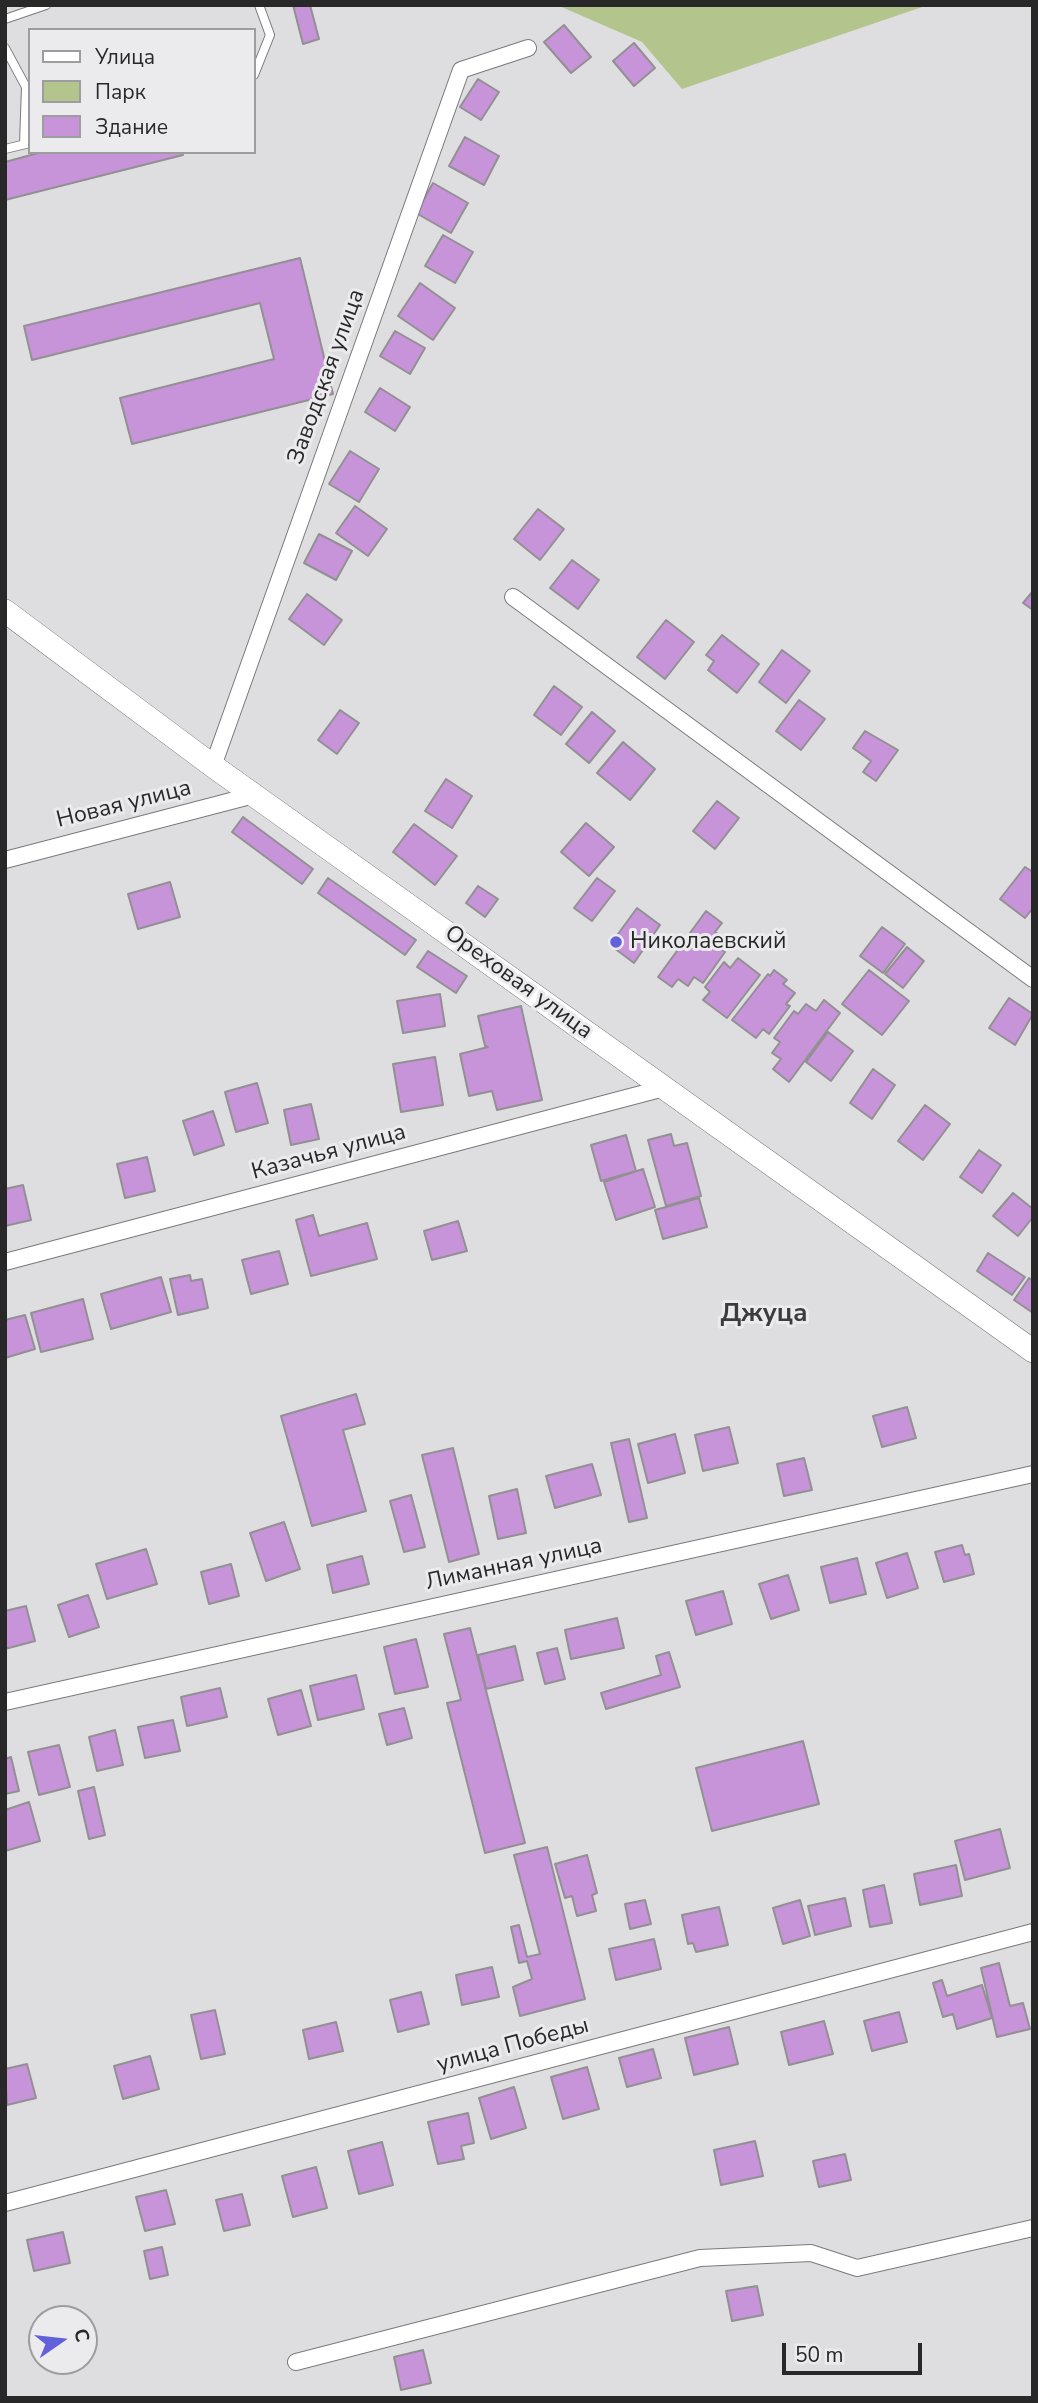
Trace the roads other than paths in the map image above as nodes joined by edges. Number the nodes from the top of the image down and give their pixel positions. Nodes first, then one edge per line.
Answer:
1 (46, 5) edge
2 (259, 5) edge
3 (5, 19) edge
4 (5, 48) edge
5 (528, 48) dead end
6 (256, 70) edge
7 (27, 144) edge
8 (5, 149) edge
9 (513, 597) dead end
10 (5, 611) edge
11 (213, 766) junction
12 (254, 795) junction
13 (5, 860) edge
14 (1033, 979) edge
15 (664, 1088) junction
16 (5, 1262) edge
17 (1033, 1351) edge
18 (1033, 1474) edge
19 (5, 1702) edge
20 (1033, 1932) edge
21 (5, 2203) edge
22 (1033, 2228) edge
23 (296, 2362) dead end

1 - 3 lane
2 - 6 lane
4 - 7 lane
5 - 11 street, Заводская улица
7 - 8 lane
9 - 14 street
10 - 11 main road, Ореховая улица
11 - 12 main road, Ореховая улица
12 - 13 street, Новая улица
12 - 15 main road, Ореховая улица
15 - 16 street, Казачья улица
15 - 17 main road, Ореховая улица
18 - 19 street, Лиманная улица
20 - 21 street, улица Победы
22 - 23 street

